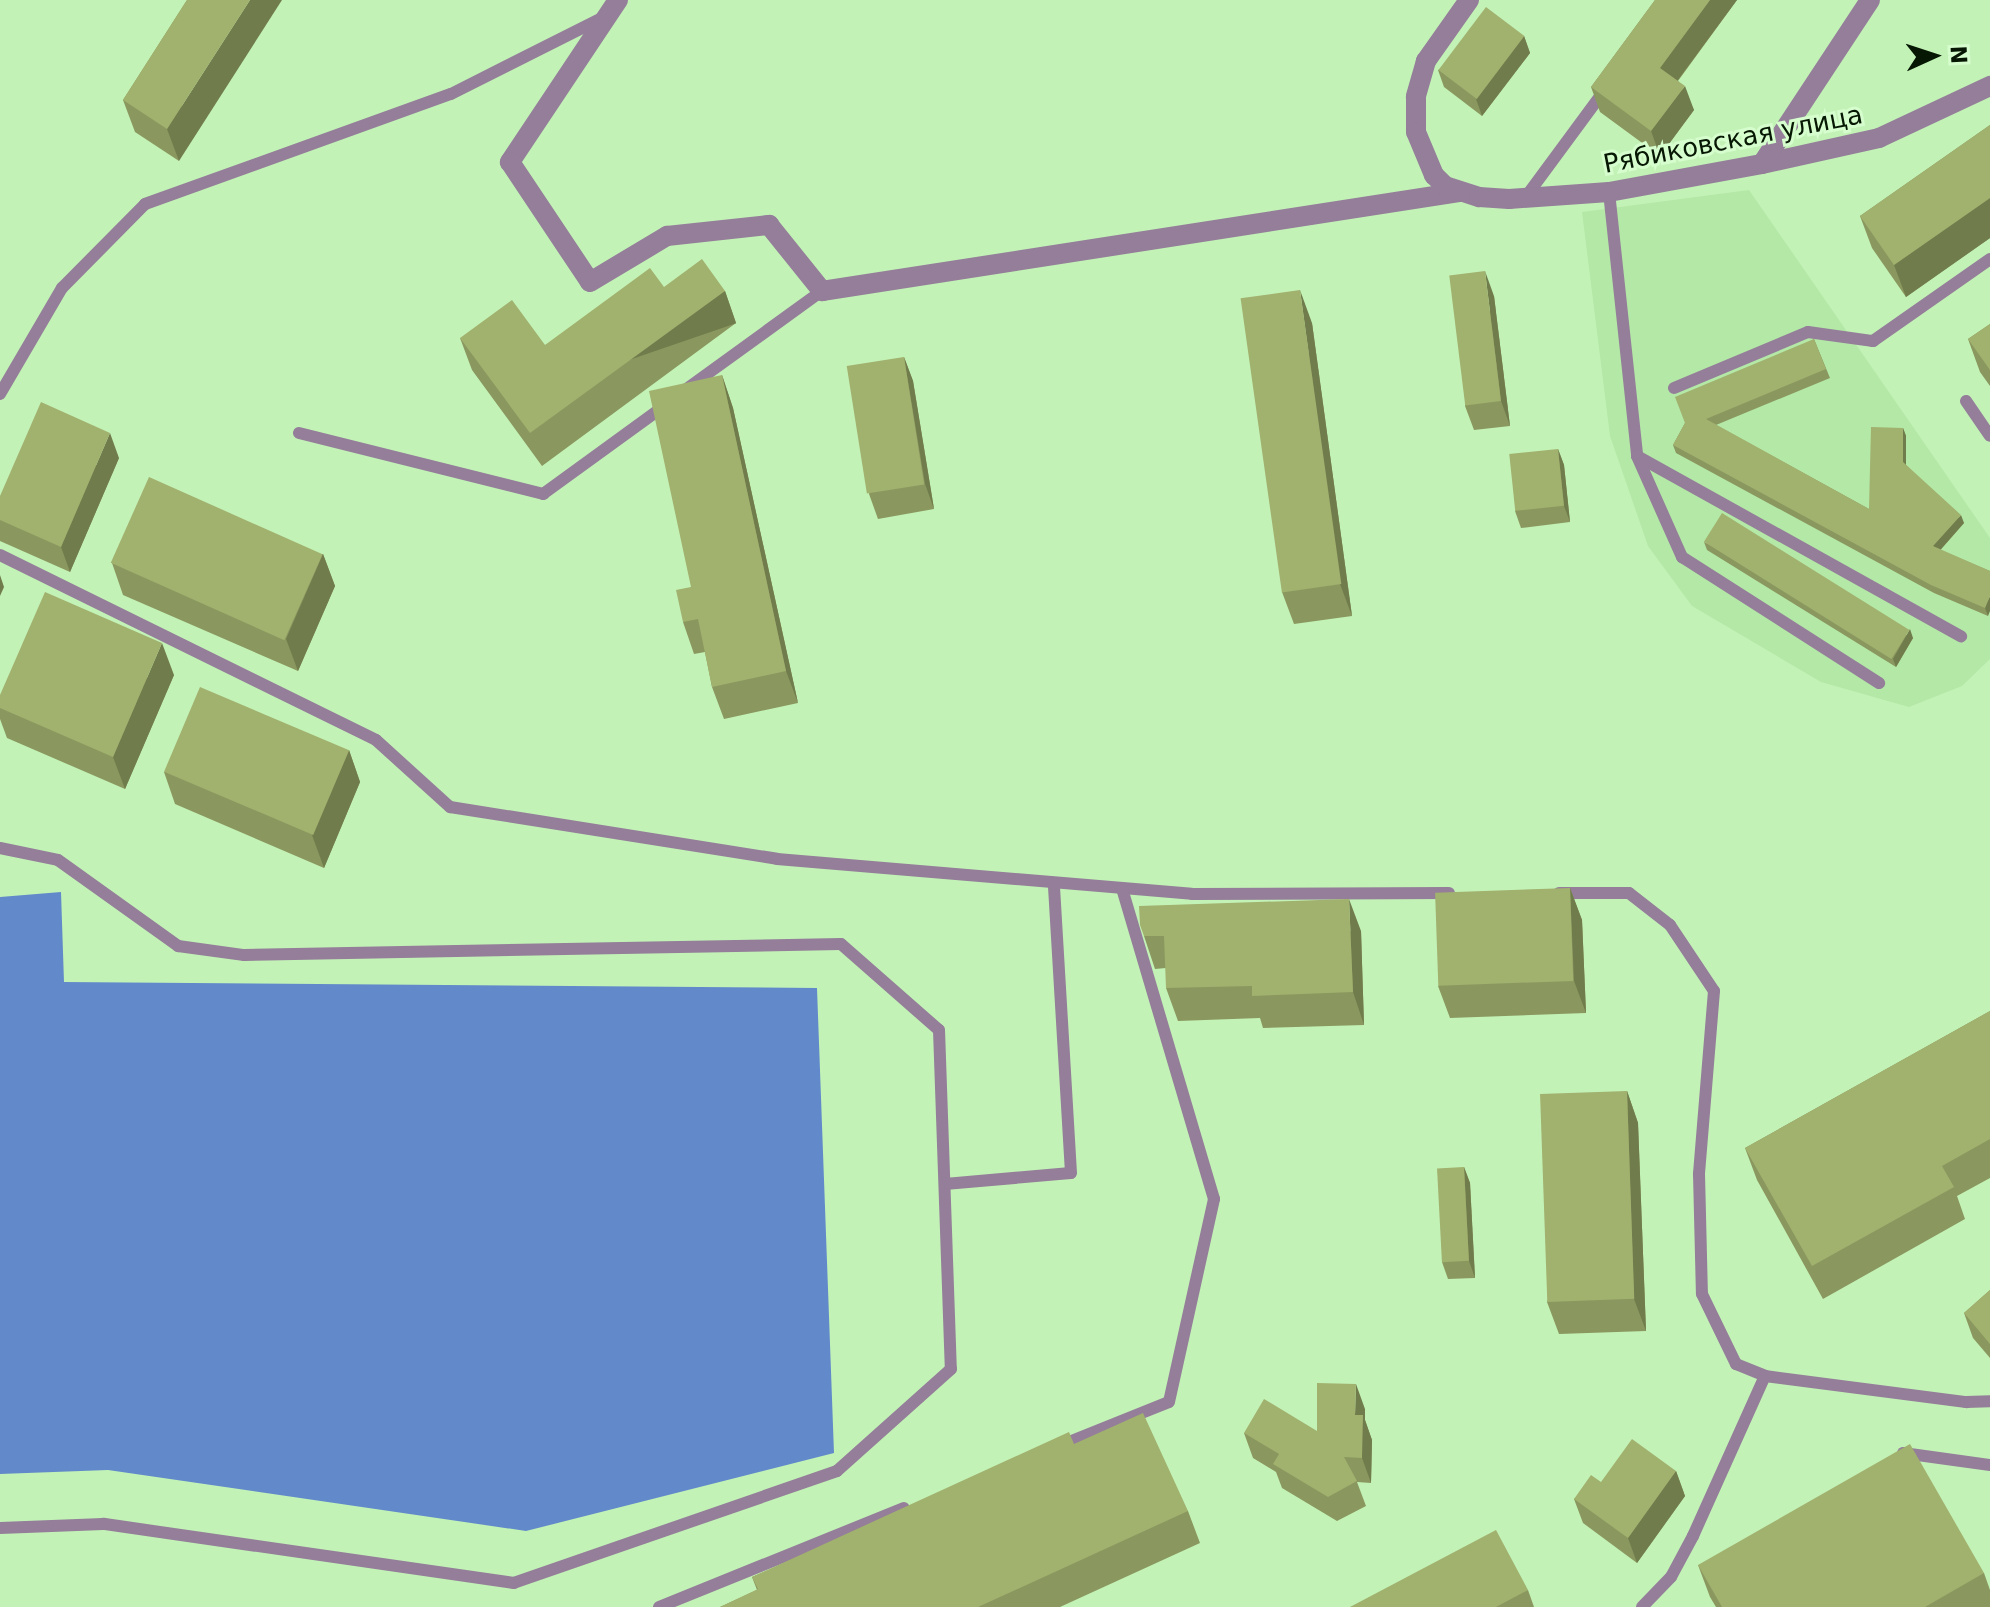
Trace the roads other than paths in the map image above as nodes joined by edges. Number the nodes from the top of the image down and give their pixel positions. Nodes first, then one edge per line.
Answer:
1 (618, 0) edge
2 (1469, 0) edge
3 (1870, 0) edge
4 (604, 17) junction
5 (1615, 74) edge
6 (1990, 86) edge
7 (1762, 164) junction
8 (1460, 192) junction
9 (1609, 192) junction
10 (1525, 198) junction
11 (1990, 259) edge
12 (822, 291) junction
13 (1674, 388) dead end
14 (0, 394) edge
15 (1966, 401) dead end
16 (299, 433) dead end
17 (1990, 436) edge
18 (1637, 456) junction
19 (0, 555) edge
20 (1961, 636) dead end
21 (1879, 683) dead end
22 (0, 848) edge
23 (1054, 883) junction
24 (1122, 888) junction
25 (1457, 893) edge
26 (1551, 893) edge
27 (945, 1184) junction
28 (1765, 1376) junction
29 (1990, 1401) edge
30 (1052, 1449) edge
31 (1891, 1460) edge
32 (1990, 1465) edge
33 (921, 1501) edge
34 (0, 1528) edge
35 (659, 1607) edge
36 (1642, 1607) edge

1 - 4 street
2 - 8 street
3 - 7 street
4 - 12 street
4 - 14 lane
5 - 10 lane
6 - 7 street, Рябиковская улица
7 - 9 street, Рябиковская улица
8 - 10 street, Рябиковская улица
8 - 12 street, Рябиковская улица
9 - 10 street, Рябиковская улица
9 - 18 lane
11 - 13 lane
12 - 16 lane
15 - 17 lane
18 - 20 lane
18 - 21 lane
19 - 23 lane
22 - 27 lane
23 - 24 lane
23 - 27 lane
24 - 25 lane
24 - 30 lane
26 - 28 lane
27 - 34 lane
28 - 29 lane
28 - 36 lane
31 - 32 lane
33 - 35 lane

